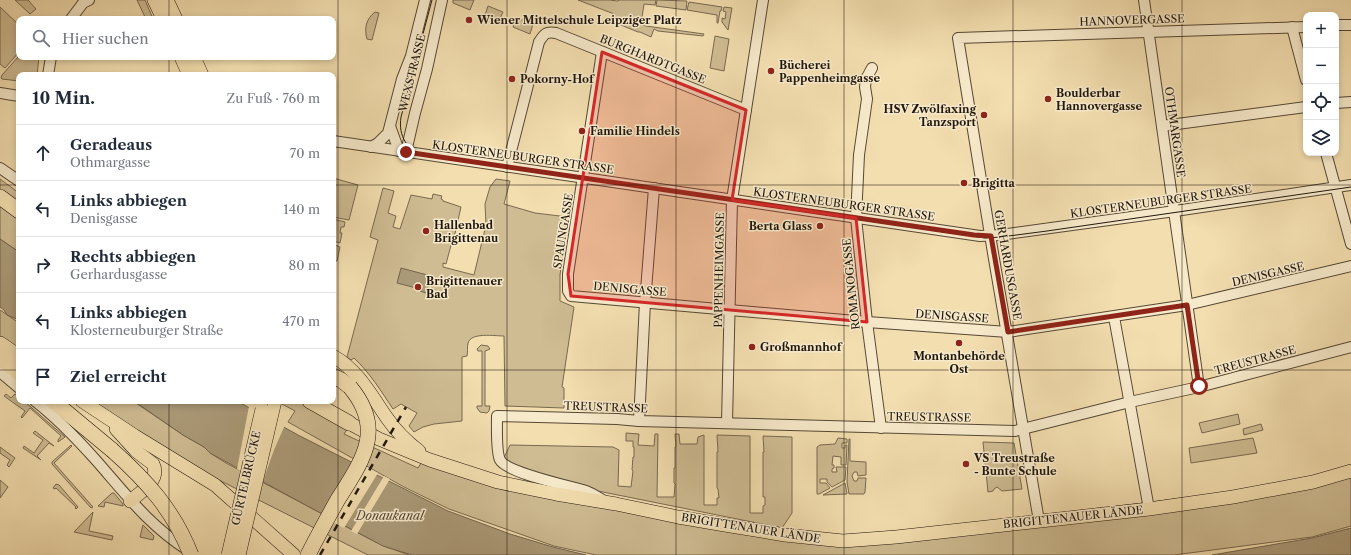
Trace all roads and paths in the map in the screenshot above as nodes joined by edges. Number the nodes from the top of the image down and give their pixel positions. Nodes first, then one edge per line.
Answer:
1 (89, 0) edge
2 (154, 0) edge
3 (167, 0) edge
4 (424, 0) edge
5 (442, 0) edge
6 (763, 0) edge
7 (1144, 0) edge
8 (73, 16) edge
9 (162, 16) edge
10 (175, 16) edge
11 (1351, 24) edge
12 (1339, 25) edge
13 (1292, 27) junction
14 (1303, 27) edge
15 (1148, 31) junction
16 (958, 38) joint
17 (602, 52) junction
18 (50, 60) edge
19 (182, 60) edge
20 (195, 60) edge
21 (872, 68) dead end
22 (1303, 69) edge
23 (48, 72) edge
24 (188, 72) edge
25 (201, 72) edge
26 (0, 93) edge
27 (16, 96) edge
28 (1351, 102) edge
29 (1339, 104) edge
30 (1303, 107) edge
31 (746, 110) junction
32 (390, 126) junction
33 (1162, 126) junction
34 (336, 141) edge
35 (371, 147) junction
36 (402, 151) junction
37 (1327, 156) edge
38 (506, 167) junction
39 (0, 168) edge
40 (583, 178) junction
41 (16, 180) edge
42 (1351, 185) edge
43 (654, 188) junction
44 (1335, 188) junction
45 (0, 197) edge
46 (732, 200) junction
47 (16, 209) edge
48 (1175, 211) junction
49 (856, 218) junction
50 (991, 236) junction
51 (1351, 244) edge
52 (1351, 266) edge
53 (571, 296) joint
54 (645, 303) junction
55 (1187, 305) junction
56 (730, 309) junction
57 (1114, 317) junction
58 (867, 322) junction
59 (1008, 332) junction
60 (0, 344) edge
61 (1351, 347) edge
62 (16, 355) edge
63 (0, 357) edge
64 (336, 358) edge
65 (16, 370) edge
66 (0, 372) edge
67 (336, 378) edge
68 (16, 385) edge
69 (1199, 386) junction
70 (1130, 402) junction
71 (39, 404) edge
72 (57, 404) edge
73 (87, 404) edge
74 (263, 404) edge
75 (274, 404) edge
76 (315, 404) edge
77 (108, 418) junction
78 (639, 421) junction
79 (349, 423) joint
80 (728, 423) junction
81 (881, 428) junction
82 (1024, 429) junction
83 (430, 460) junction
84 (1351, 471) edge
85 (130, 501) junction
86 (608, 502) junction
87 (1149, 509) junction
88 (1039, 520) junction
89 (190, 555) edge
90 (195, 555) edge
91 (228, 555) edge
92 (239, 555) edge
93 (294, 555) edge
94 (308, 555) edge

1 - 8 street
2 - 9 main road
3 - 10 main road
4 - 32 street, WEXSTRASSE
5 - 36 street, WEXSTRASSE
6 - 31 street, PAPPENHEIMGASSE
7 - 15 street, OTHMARGASSE
11 - 12 street
13 - 14 street, HANNOVERGASSE
13 - 15 street, HANNOVERGASSE
13 - 22 street
15 - 16 street, HANNOVERGASSE
15 - 33 street, OTHMARGASSE
16 - 50 street, GERHARDUSGASSE
17 - 31 street, BURGHARDTGASSE
17 - 38 street, BURGHARDTGASSE
17 - 40 street, SPAUNGASSE
18 - 23 street
19 - 24 main road
20 - 25 main road
21 - 49 street, ROMANOGASSE
26 - 27 street
28 - 29 street
30 - 33 street
31 - 46 street, PAPPENHEIMGASSE
32 - 35 street
32 - 36 street
33 - 48 street, OTHMARGASSE
34 - 35 street, KLOSTERNEUBURGER STRASSE
35 - 36 street, KLOSTERNEUBURGER STRASSE
36 - 38 street, KLOSTERNEUBURGER STRASSE
37 - 44 street
38 - 40 street, KLOSTERNEUBURGER STRASSE
39 - 41 street
40 - 43 street, KLOSTERNEUBURGER STRASSE
40 - 53 street, SPAUNGASSE
42 - 44 street, KLOSTERNEUBURGER STRASSE
43 - 46 street, KLOSTERNEUBURGER STRASSE
43 - 54 street
44 - 48 street, KLOSTERNEUBURGER STRASSE
44 - 51 street
45 - 47 highway
46 - 49 street, KLOSTERNEUBURGER STRASSE
46 - 56 street, PAPPENHEIMGASSE
48 - 50 street, KLOSTERNEUBURGER STRASSE
48 - 55 street, OTHMARGASSE
49 - 50 street, KLOSTERNEUBURGER STRASSE
49 - 58 street, ROMANOGASSE
50 - 59 street, GERHARDUSGASSE
52 - 55 street, DENISGASSE
53 - 54 street, DENISGASSE
54 - 56 street, DENISGASSE
54 - 78 street
55 - 57 street, DENISGASSE
55 - 69 street, OTHMARGASSE
56 - 58 street, DENISGASSE
56 - 80 street, PAPPENHEIMGASSE
57 - 59 street, DENISGASSE
57 - 70 street
58 - 59 street, DENISGASSE
58 - 81 street, ROMANOGASSE
59 - 82 street, GERHARDUSGASSE
60 - 62 highway
61 - 69 street, TREUSTRASSE
63 - 65 highway
64 - 83 main road
66 - 68 street
67 - 94 highway, bridge
69 - 70 street, TREUSTRASSE
70 - 82 street, TREUSTRASSE
70 - 87 street
71 - 85 street
72 - 89 highway, bridge
73 - 77 main road
74 - 91 main road, GÜRTELBRÜCKE, bridge
75 - 92 main road, GÜRTELBRÜCKE, bridge
76 - 79 highway, BRIGITTENAUER LÄNDE
77 - 85 main road
77 - 93 main road
78 - 80 street, TREUSTRASSE
78 - 86 street, TREUSTRASSE
79 - 83 main road, BRIGITTENAUER LÄNDE
80 - 81 street, TREUSTRASSE
81 - 82 street, TREUSTRASSE
82 - 88 street, GERHARDUSGASSE
83 - 86 main road, BRIGITTENAUER LÄNDE
84 - 87 main road, BRIGITTENAUER LÄNDE
85 - 90 street
86 - 88 main road, BRIGITTENAUER LÄNDE
87 - 88 main road, BRIGITTENAUER LÄNDE

